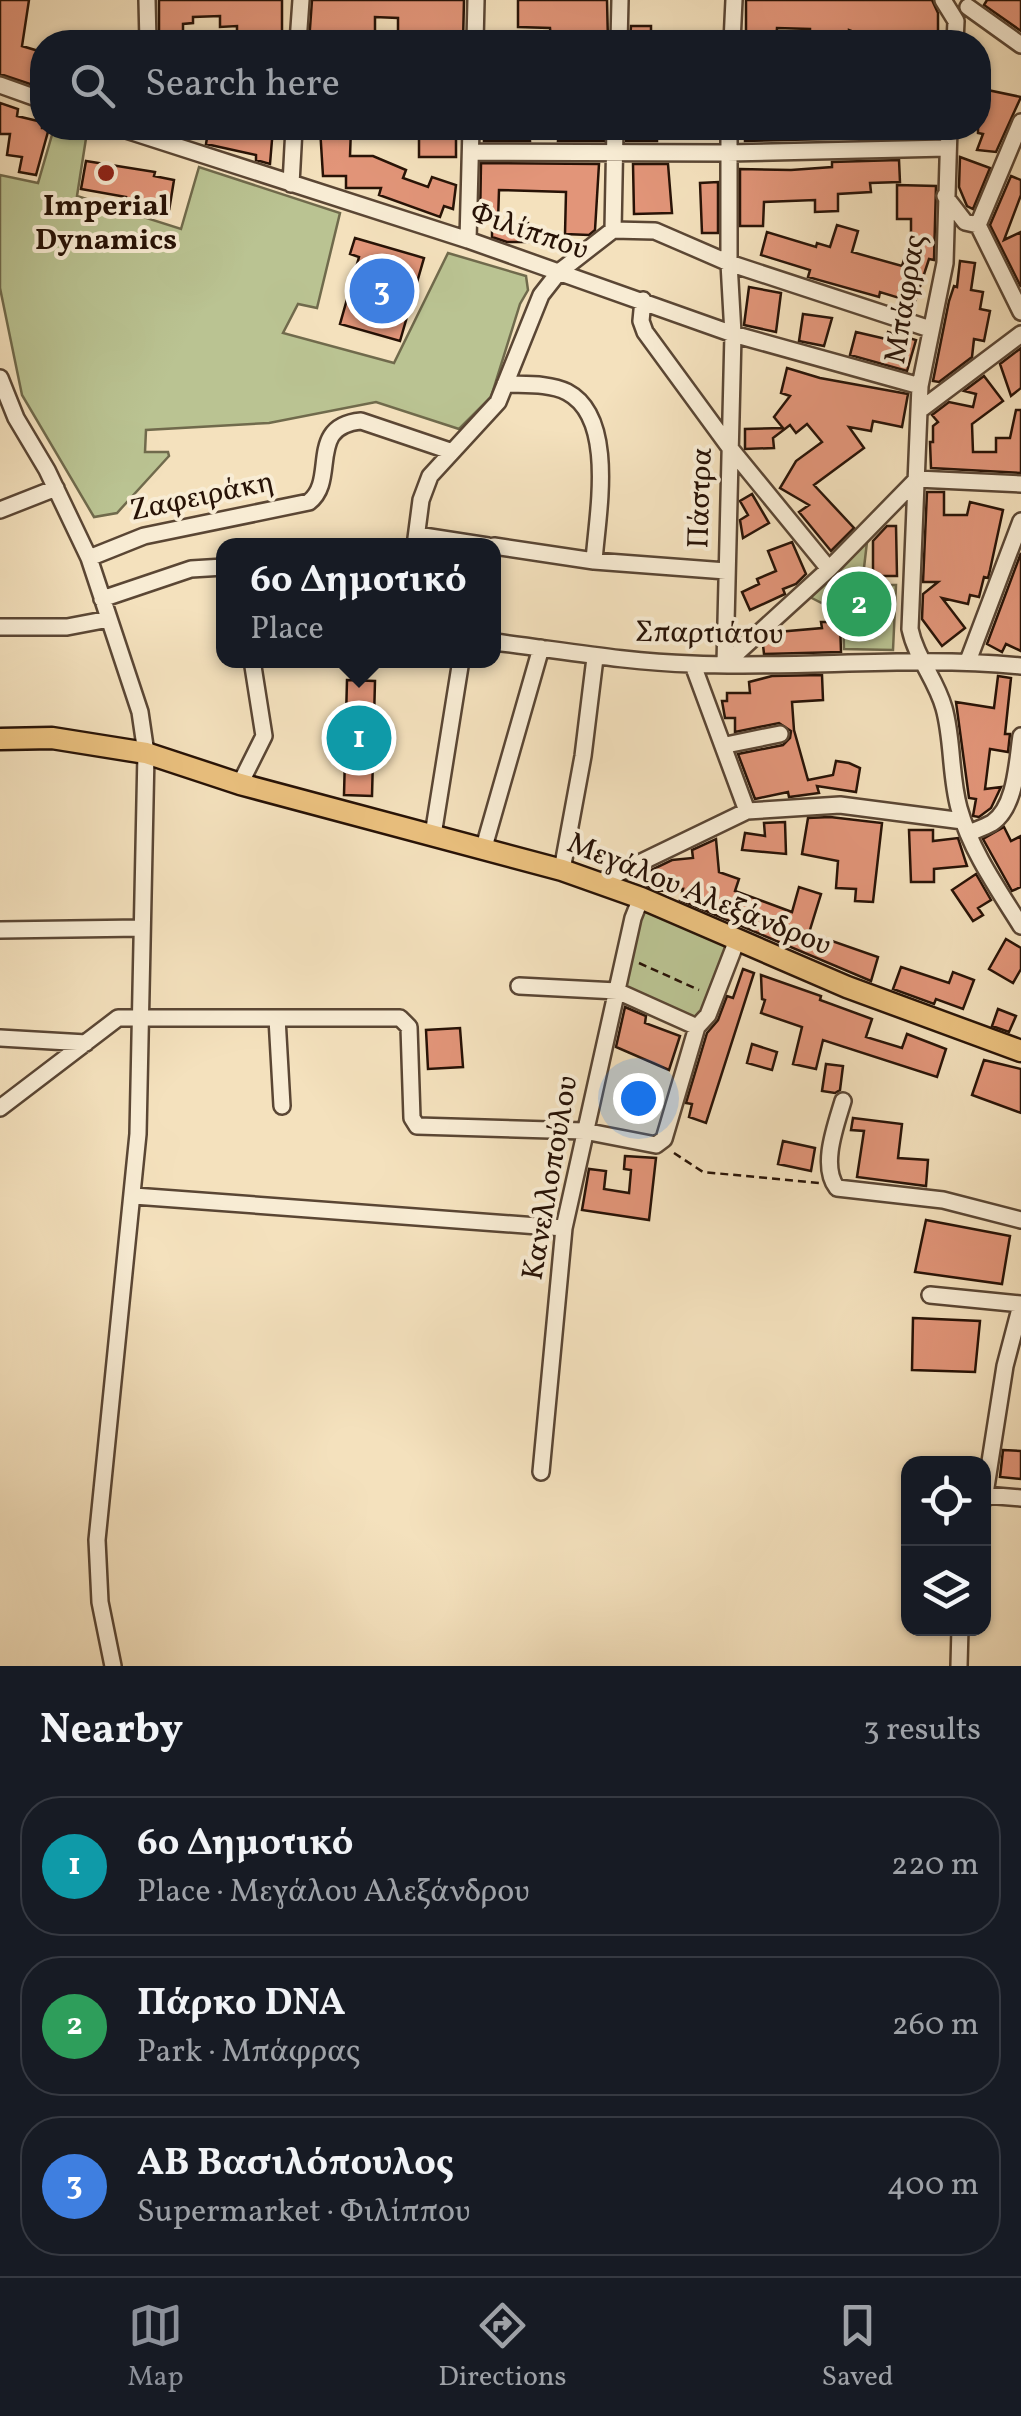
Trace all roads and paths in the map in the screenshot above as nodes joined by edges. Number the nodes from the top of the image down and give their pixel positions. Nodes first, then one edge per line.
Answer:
1 (147, 0) edge
2 (300, 0) edge
3 (476, 0) edge
4 (620, 0) edge
5 (734, 0) edge
6 (943, 0) edge
7 (969, 4) edge
8 (956, 21) junction
9 (148, 30) edge
10 (299, 30) edge
11 (475, 30) edge
12 (619, 30) edge
13 (733, 30) edge
14 (956, 30) edge
15 (1021, 46) edge
16 (0, 86) edge
17 (30, 96) edge
18 (1021, 122) edge
19 (170, 140) edge
20 (293, 140) edge
21 (471, 140) edge
22 (615, 140) edge
23 (728, 140) edge
24 (948, 140) edge
25 (947, 148) junction
26 (470, 152) junction
27 (614, 152) junction
28 (728, 152) junction
29 (291, 184) junction
30 (945, 196) junction
31 (978, 226) junction
32 (613, 230) junction
33 (468, 240) junction
34 (728, 262) junction
35 (560, 272) junction
36 (643, 300) junction
37 (1021, 312) edge
38 (930, 329) junction
39 (734, 334) junction
40 (1021, 334) edge
41 (0, 378) edge
42 (505, 384) junction
43 (920, 386) junction
44 (920, 410) junction
45 (730, 448) junction
46 (450, 451) junction
47 (917, 479) junction
48 (1021, 484) edge
49 (56, 488) junction
50 (0, 510) edge
51 (1021, 521) edge
52 (416, 538) edge
53 (501, 547) edge
54 (89, 558) junction
55 (594, 561) junction
56 (216, 567) edge
57 (829, 569) junction
58 (726, 571) junction
59 (102, 599) junction
60 (109, 619) junction
61 (0, 627) edge
62 (501, 643) edge
63 (541, 648) junction
64 (595, 658) junction
65 (924, 661) junction
66 (968, 661) junction
67 (693, 664) junction
68 (725, 664) junction
69 (1021, 666) edge
70 (253, 668) edge
71 (460, 668) edge
72 (780, 734) dead end
73 (1021, 736) edge
74 (0, 739) edge
75 (726, 745) junction
76 (146, 753) junction
77 (240, 784) junction
78 (747, 811) junction
79 (966, 827) junction
80 (434, 835) junction
81 (484, 848) junction
82 (562, 870) junction
83 (600, 882) junction
84 (642, 898) junction
85 (1021, 926) edge
86 (141, 928) junction
87 (0, 930) edge
88 (738, 940) junction
89 (626, 957) junction
90 (519, 986) dead end
91 (617, 991) junction
92 (714, 997) junction
93 (139, 1018) junction
94 (277, 1018) junction
95 (697, 1027) junction
96 (0, 1038) edge
97 (86, 1043) junction
98 (1021, 1051) edge
99 (843, 1101) dead end
100 (282, 1106) dead end
101 (0, 1108) edge
102 (584, 1131) junction
103 (661, 1143) junction
104 (832, 1183) junction
105 (134, 1196) junction
106 (1021, 1220) edge
107 (564, 1228) junction
108 (930, 1296) dead end
109 (1021, 1304) edge
110 (991, 1456) edge
111 (541, 1472) dead end
112 (991, 1499) edge
113 (1018, 1502) edge
114 (960, 1636) edge
115 (113, 1666) edge
116 (959, 1666) edge

1 - 9 street
2 - 10 street
3 - 11 street
4 - 12 street
5 - 13 street
6 - 8 street
7 - 8 street
7 - 15 street
8 - 14 street
16 - 17 street
18 - 31 street
19 - 29 street, Φιλίππου
20 - 29 street
21 - 26 street
22 - 27 street
23 - 28 street
24 - 25 street, Μπάφρας
25 - 28 street
25 - 30 street, Μπάφρας
26 - 27 street
26 - 33 street
27 - 28 street
27 - 32 street
28 - 34 street
29 - 33 street, Φιλίππου
30 - 31 street
30 - 38 street, Μπάφρας
31 - 37 street
32 - 34 street, Φιλίππου
32 - 35 street
33 - 35 street, Φιλίππου
34 - 38 street, Φιλίππου
34 - 39 street, Πάστρα
35 - 36 street, Φιλίππου
35 - 42 street
36 - 39 street, Φιλίππου
36 - 45 street
38 - 43 street, Μπάφρας
39 - 43 street, Φιλίππου
39 - 45 street, Πάστρα
40 - 44 street
41 - 49 street
42 - 46 street
42 - 55 street
43 - 44 street, Μπάφρας
44 - 47 street, Μπάφρας
45 - 57 street
45 - 58 street, Πάστρα
46 - 52 street
46 - 54 street, Ζαφειράκη
47 - 48 street
47 - 57 street
47 - 65 street, Μπάφρας
49 - 50 street
49 - 54 street
51 - 66 street
53 - 55 street
54 - 59 street
55 - 58 street
56 - 59 street
57 - 68 street
58 - 68 street, Πάστρα
59 - 60 street
60 - 61 street
60 - 76 street
62 - 63 street, Σπαρτιάτου
63 - 64 street, Σπαρτιάτου
63 - 81 street
64 - 67 street, Σπαρτιάτου
64 - 82 street
65 - 66 street, Σπαρτιάτου
65 - 68 street, Σπαρτιάτου
65 - 79 street, Μπάφρας
66 - 69 street, Σπαρτιάτου
67 - 68 street, Σπαρτιάτου
67 - 75 street
70 - 77 street
71 - 80 street
72 - 75 street
73 - 79 street
74 - 76 main road, Μεγάλου Αλεξάνδρου
75 - 78 street
76 - 77 main road, Μεγάλου Αλεξάνδρου
76 - 86 street
77 - 80 main road, Μεγάλου Αλεξάνδρου
78 - 79 street
78 - 83 street
79 - 85 street, Μπάφρας
80 - 81 main road, Μεγάλου Αλεξάνδρου
81 - 82 main road, Μεγάλου Αλεξάνδρου
82 - 83 main road, Μεγάλου Αλεξάνδρου
83 - 84 main road, Μεγάλου Αλεξάνδρου
84 - 88 main road, Μεγάλου Αλεξάνδρου
84 - 89 street, Κανελλοπούλου
86 - 87 street
86 - 93 street
88 - 92 street
88 - 98 main road, Μεγάλου Αλεξάνδρου
89 - 91 street, Κανελλοπούλου
89 - 92 path
90 - 91 street
91 - 95 street
91 - 102 street, Κανελλοπούλου
92 - 95 street
93 - 94 street
93 - 97 street
93 - 105 street
94 - 100 street
94 - 102 street
95 - 103 street
96 - 97 street
97 - 101 street
99 - 104 street
102 - 103 street
102 - 107 street, Κανελλοπούλου
103 - 104 path
104 - 106 street
105 - 107 street
105 - 115 street
107 - 111 street, Κανελλοπούλου
108 - 109 street
109 - 110 street
112 - 113 street
114 - 116 street

